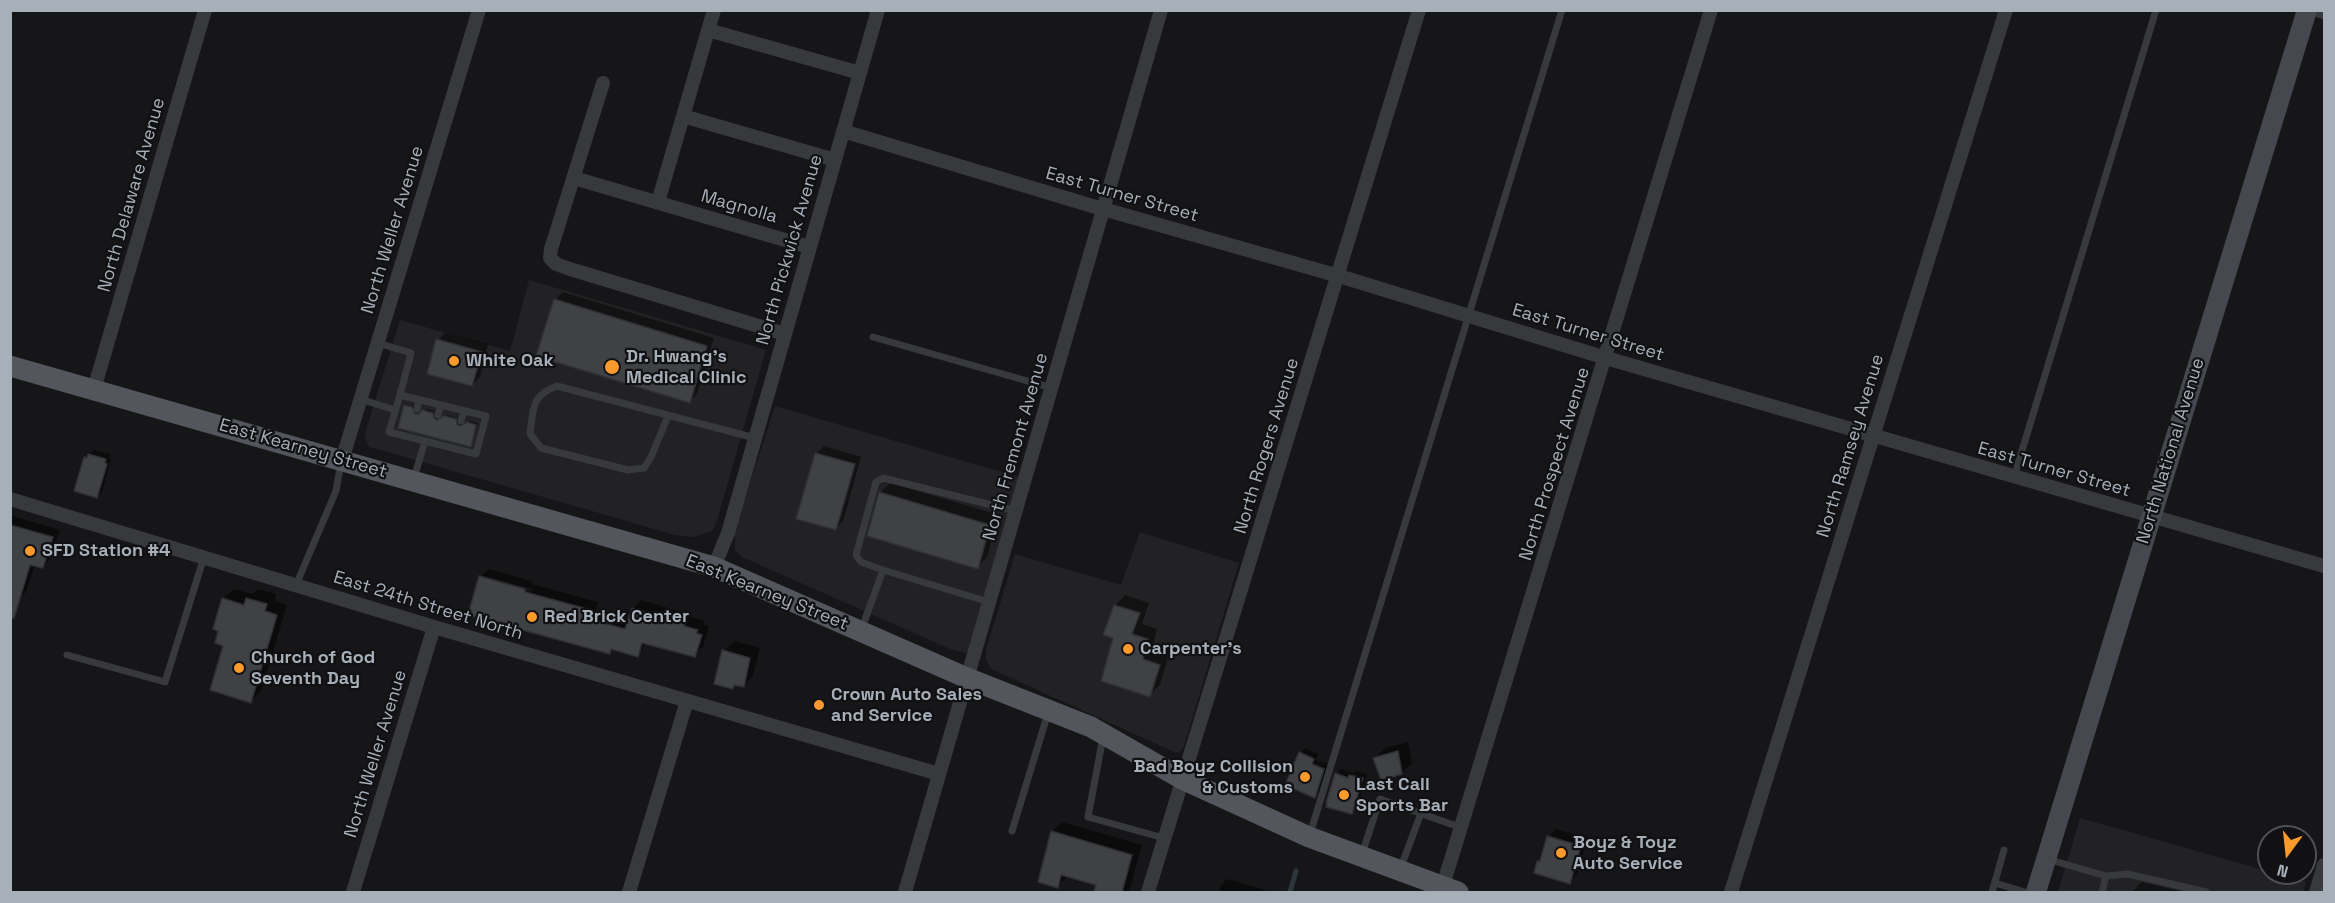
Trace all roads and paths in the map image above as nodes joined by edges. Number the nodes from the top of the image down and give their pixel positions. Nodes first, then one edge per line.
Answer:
1 (205, 10) edge
2 (479, 10) edge
3 (714, 10) edge
4 (878, 10) edge
5 (1161, 10) edge
6 (1419, 10) edge
7 (1562, 10) edge
8 (1711, 10) edge
9 (2006, 10) edge
10 (2156, 10) edge
11 (2307, 10) edge
12 (2318, 10) edge
13 (2325, 12) edge
14 (708, 30) junction
15 (860, 74) junction
16 (603, 83) dead end
17 (683, 116) junction
18 (843, 131) junction
19 (835, 160) junction
20 (574, 178) junction
21 (658, 202) junction
22 (1104, 209) junction
23 (809, 247) junction
24 (1339, 276) junction
25 (1470, 317) junction
26 (785, 334) junction
27 (873, 338) dead end
28 (377, 342) junction
29 (1606, 358) junction
30 (10, 366) edge
31 (1052, 388) junction
32 (94, 389) junction
33 (400, 395) junction
34 (360, 399) junction
35 (419, 399) junction
36 (441, 405) junction
37 (417, 409) dead end
38 (395, 410) junction
39 (464, 411) junction
40 (438, 415) dead end
41 (668, 416) junction
42 (461, 421) dead end
43 (1873, 436) junction
44 (755, 438) junction
45 (430, 440) junction
46 (342, 460) junction
47 (2014, 477) junction
48 (413, 480) junction
49 (10, 499) edge
50 (1016, 512) junction
51 (2151, 516) junction
52 (204, 557) junction
53 (2325, 566) edge
54 (714, 567) junction
55 (883, 570) junction
56 (296, 585) junction
57 (989, 602) junction
58 (434, 627) junction
59 (861, 630) junction
60 (67, 655) dead end
61 (967, 678) junction
62 (687, 701) junction
63 (1049, 710) junction
64 (1104, 735) junction
65 (939, 774) junction
66 (1182, 779) junction
67 (1421, 813) junction
68 (1462, 828) junction
69 (1012, 831) dead end
70 (1309, 837) junction
71 (1164, 838) junction
72 (2004, 850) dead end
73 (1361, 857) junction
74 (2046, 858) junction
75 (2325, 865) edge
76 (1399, 872) junction
77 (2106, 876) junction
78 (1995, 883) junction
79 (1447, 891) edge
80 (353, 892) edge
81 (629, 892) edge
82 (905, 892) edge
83 (1148, 892) edge
84 (1731, 892) edge
85 (1992, 892) edge
86 (2025, 892) edge
87 (2036, 892) edge
88 (2102, 892) edge
89 (2206, 892) edge
90 (2316, 892) edge

1 - 32 street, North Delaware Avenue
2 - 28 street, North Weller Avenue
3 - 14 street
4 - 15 street, North Pickwick Avenue
5 - 22 street, North Fremont Avenue
6 - 24 street, North Rogers Avenue
7 - 25 lane
8 - 29 street, North Prospect Avenue
9 - 43 street, North Ramsey Avenue
10 - 47 lane
11 - 51 main road, North National Avenue
12 - 13 street
14 - 15 street
14 - 17 street
15 - 18 street, North Pickwick Avenue
16 - 20 street
17 - 19 street
17 - 21 street
18 - 19 street, North Pickwick Avenue
18 - 22 street, East Turner Street
19 - 23 street, North Pickwick Avenue
20 - 21 street, Magnolla
20 - 26 street
21 - 23 street, Magnolla
22 - 24 street, East Turner Street
22 - 31 street, North Fremont Avenue
23 - 26 street, North Pickwick Avenue
24 - 25 street, East Turner Street
24 - 66 street, North Rogers Avenue
25 - 29 street, East Turner Street
25 - 70 lane
26 - 44 street, North Pickwick Avenue
27 - 31 lane
28 - 33 lane
28 - 34 street, North Weller Avenue
29 - 43 street, East Turner Street
29 - 68 street, North Prospect Avenue
30 - 32 main road, East Kearney Street
31 - 50 street, North Fremont Avenue
32 - 46 main road, East Kearney Street
33 - 35 lane
33 - 38 lane
34 - 38 lane
34 - 46 street, North Weller Avenue
35 - 36 lane
35 - 37 lane
36 - 39 lane
36 - 40 lane
38 - 45 lane
39 - 42 lane
39 - 45 lane
41 - 41 lane
41 - 44 lane
43 - 47 street, East Turner Street
43 - 84 street, North Ramsey Avenue
44 - 54 street, North Pickwick Avenue
45 - 48 lane
46 - 48 main road, East Kearney Street
46 - 56 lane
47 - 51 street, East Turner Street
48 - 54 main road, East Kearney Street
49 - 52 street, East 24th Street North
50 - 55 lane
50 - 57 street, North Fremont Avenue
51 - 53 street, East Turner Street
51 - 74 main road, North National Avenue
52 - 56 street, East 24th Street North
52 - 60 lane
54 - 59 main road, East Kearney Street
55 - 57 lane
55 - 59 lane
56 - 58 street, East 24th Street North
57 - 61 street, North Fremont Avenue
58 - 62 street, East 24th Street North
58 - 80 street, North Weller Avenue
59 - 61 main road, East Kearney Street
61 - 63 main road, East Kearney Street
61 - 65 street, North Fremont Avenue
62 - 65 street, East 24th Street North
62 - 81 street
63 - 64 main road, East Kearney Street
63 - 69 lane
64 - 66 main road, East Kearney Street
64 - 71 lane
65 - 82 street, North Fremont Avenue
66 - 70 main road, East Kearney Street
66 - 71 street, North Rogers Avenue
67 - 68 lane
67 - 73 lane
67 - 76 lane
68 - 79 street, North Prospect Avenue
70 - 73 main road, East Kearney Street
71 - 83 street, North Rogers Avenue
72 - 78 lane
73 - 76 main road, East Kearney Street
74 - 77 lane
74 - 87 main road, North National Avenue
75 - 90 street
76 - 79 main road, East Kearney Street
77 - 88 lane
77 - 89 lane
78 - 85 lane
78 - 86 lane

